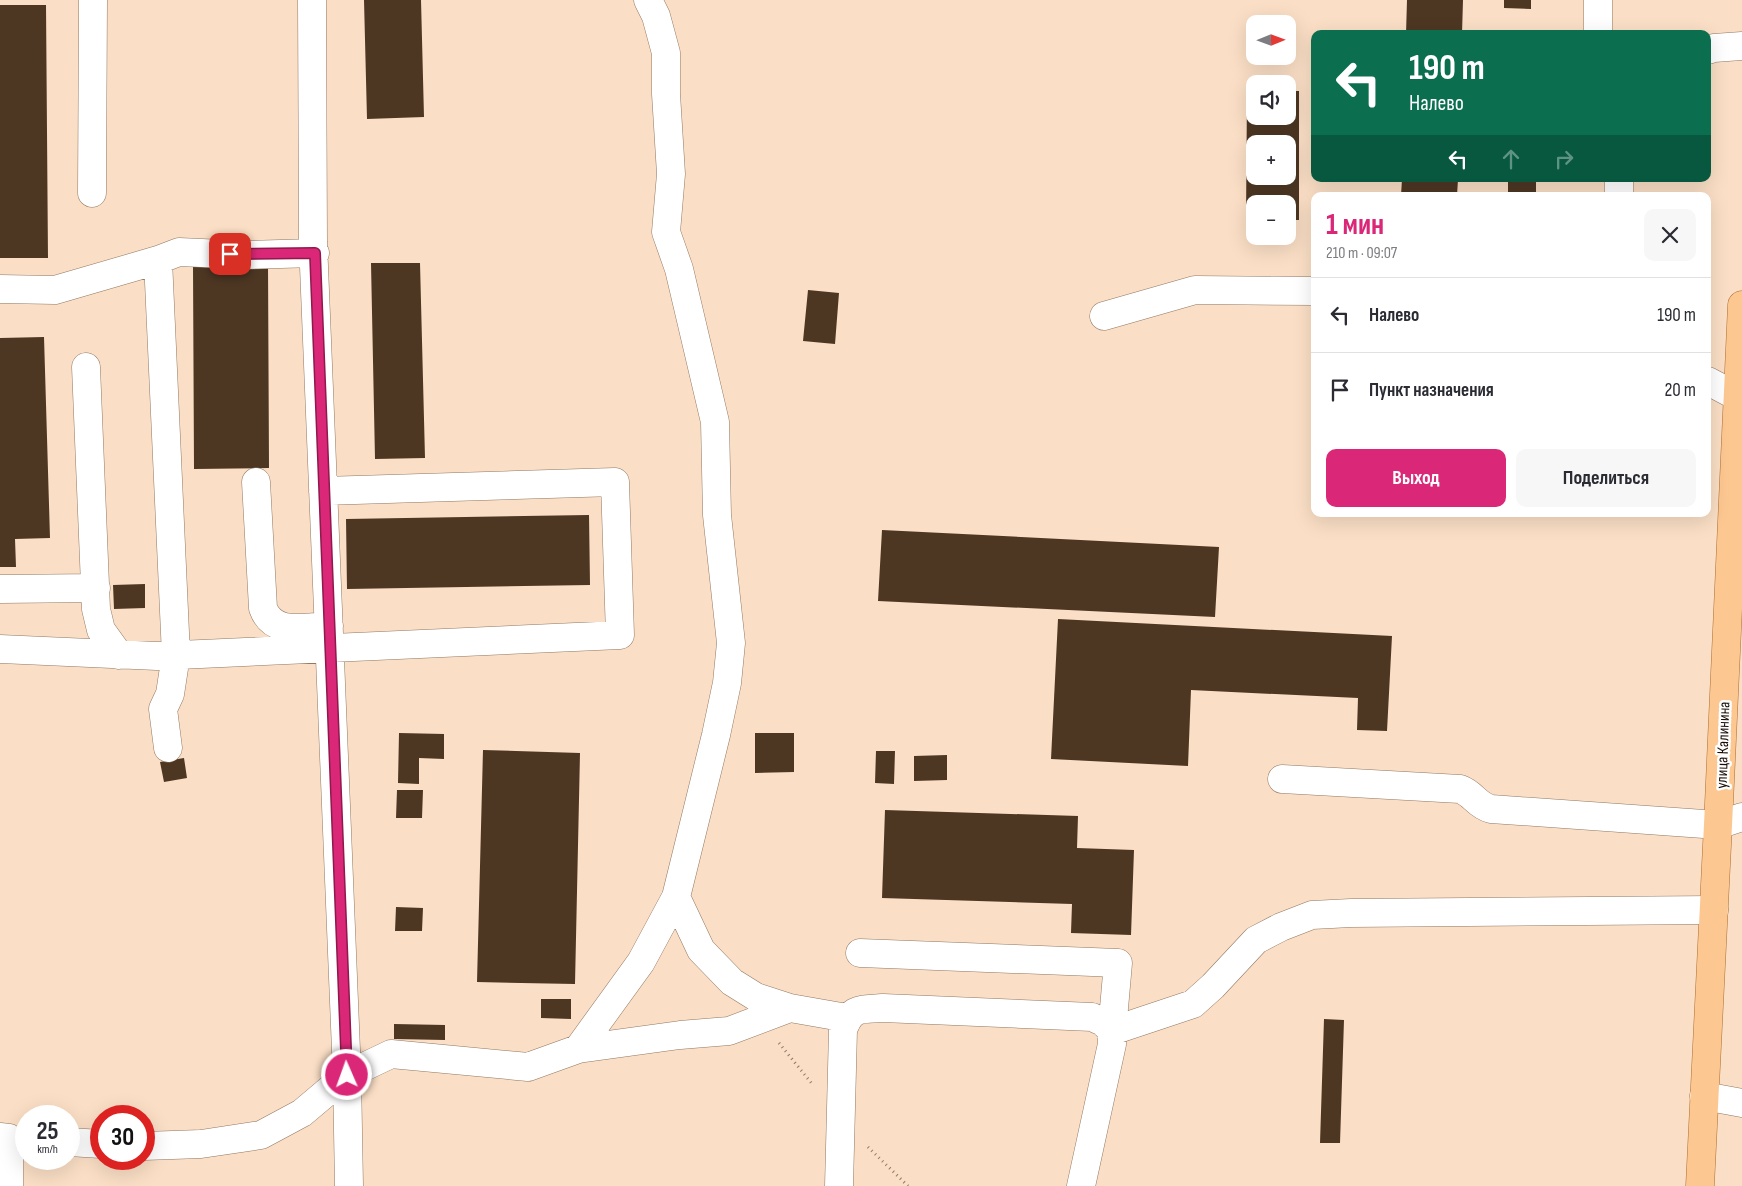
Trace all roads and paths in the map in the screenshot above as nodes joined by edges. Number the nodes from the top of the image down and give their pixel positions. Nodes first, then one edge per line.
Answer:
1 (94, 0) edge
2 (312, 0) edge
3 (648, 0) edge
4 (1598, 0) edge
5 (1598, 30) edge
6 (1742, 46) edge
7 (1711, 49) edge
8 (92, 193) dead end
9 (315, 253) junction
10 (158, 260) junction
11 (0, 289) edge
12 (1311, 291) edge
13 (1742, 305) edge
14 (1104, 316) dead end
15 (86, 367) dead end
16 (1711, 384) edge
17 (1738, 397) junction
18 (1738, 436) edge
19 (256, 482) dead end
20 (323, 490) junction
21 (96, 588) junction
22 (0, 589) edge
23 (329, 637) junction
24 (0, 649) edge
25 (119, 655) junction
26 (176, 656) junction
27 (168, 748) dead end
28 (1282, 779) dead end
29 (1730, 821) edge
30 (676, 896) junction
31 (1714, 910) junction
32 (860, 953) dead end
33 (790, 1008) junction
34 (847, 1018) junction
35 (1112, 1031) junction
36 (578, 1049) junction
37 (347, 1075) junction
38 (1704, 1096) junction
39 (1742, 1103) edge
40 (12, 1138) edge
41 (155, 1146) edge
42 (9, 1186) edge
43 (348, 1186) edge
44 (839, 1186) edge
45 (1081, 1186) edge
46 (1700, 1186) edge

1 - 8 street
2 - 9 street
3 - 30 street
4 - 5 street
6 - 7 street
9 - 10 street
9 - 20 street
10 - 11 street
10 - 26 street
12 - 14 street
13 - 17 main road, улица Калинина
15 - 21 street
16 - 17 street
17 - 18 main road, улица Калинина
18 - 29 main road, улица Калинина
19 - 23 street
20 - 23 street
20 - 23 street
21 - 22 street
21 - 25 street
23 - 26 street
23 - 37 street
24 - 25 street
25 - 26 street
26 - 27 street
28 - 29 street
29 - 31 main road, улица Калинина
30 - 33 street
30 - 36 street
31 - 35 street
31 - 38 main road, улица Калинина
32 - 35 street
33 - 34 street
33 - 36 street
34 - 35 street
34 - 44 street
35 - 45 street
36 - 37 street
37 - 41 street
37 - 43 street
38 - 39 street
38 - 46 main road, улица Калинина
40 - 42 street

